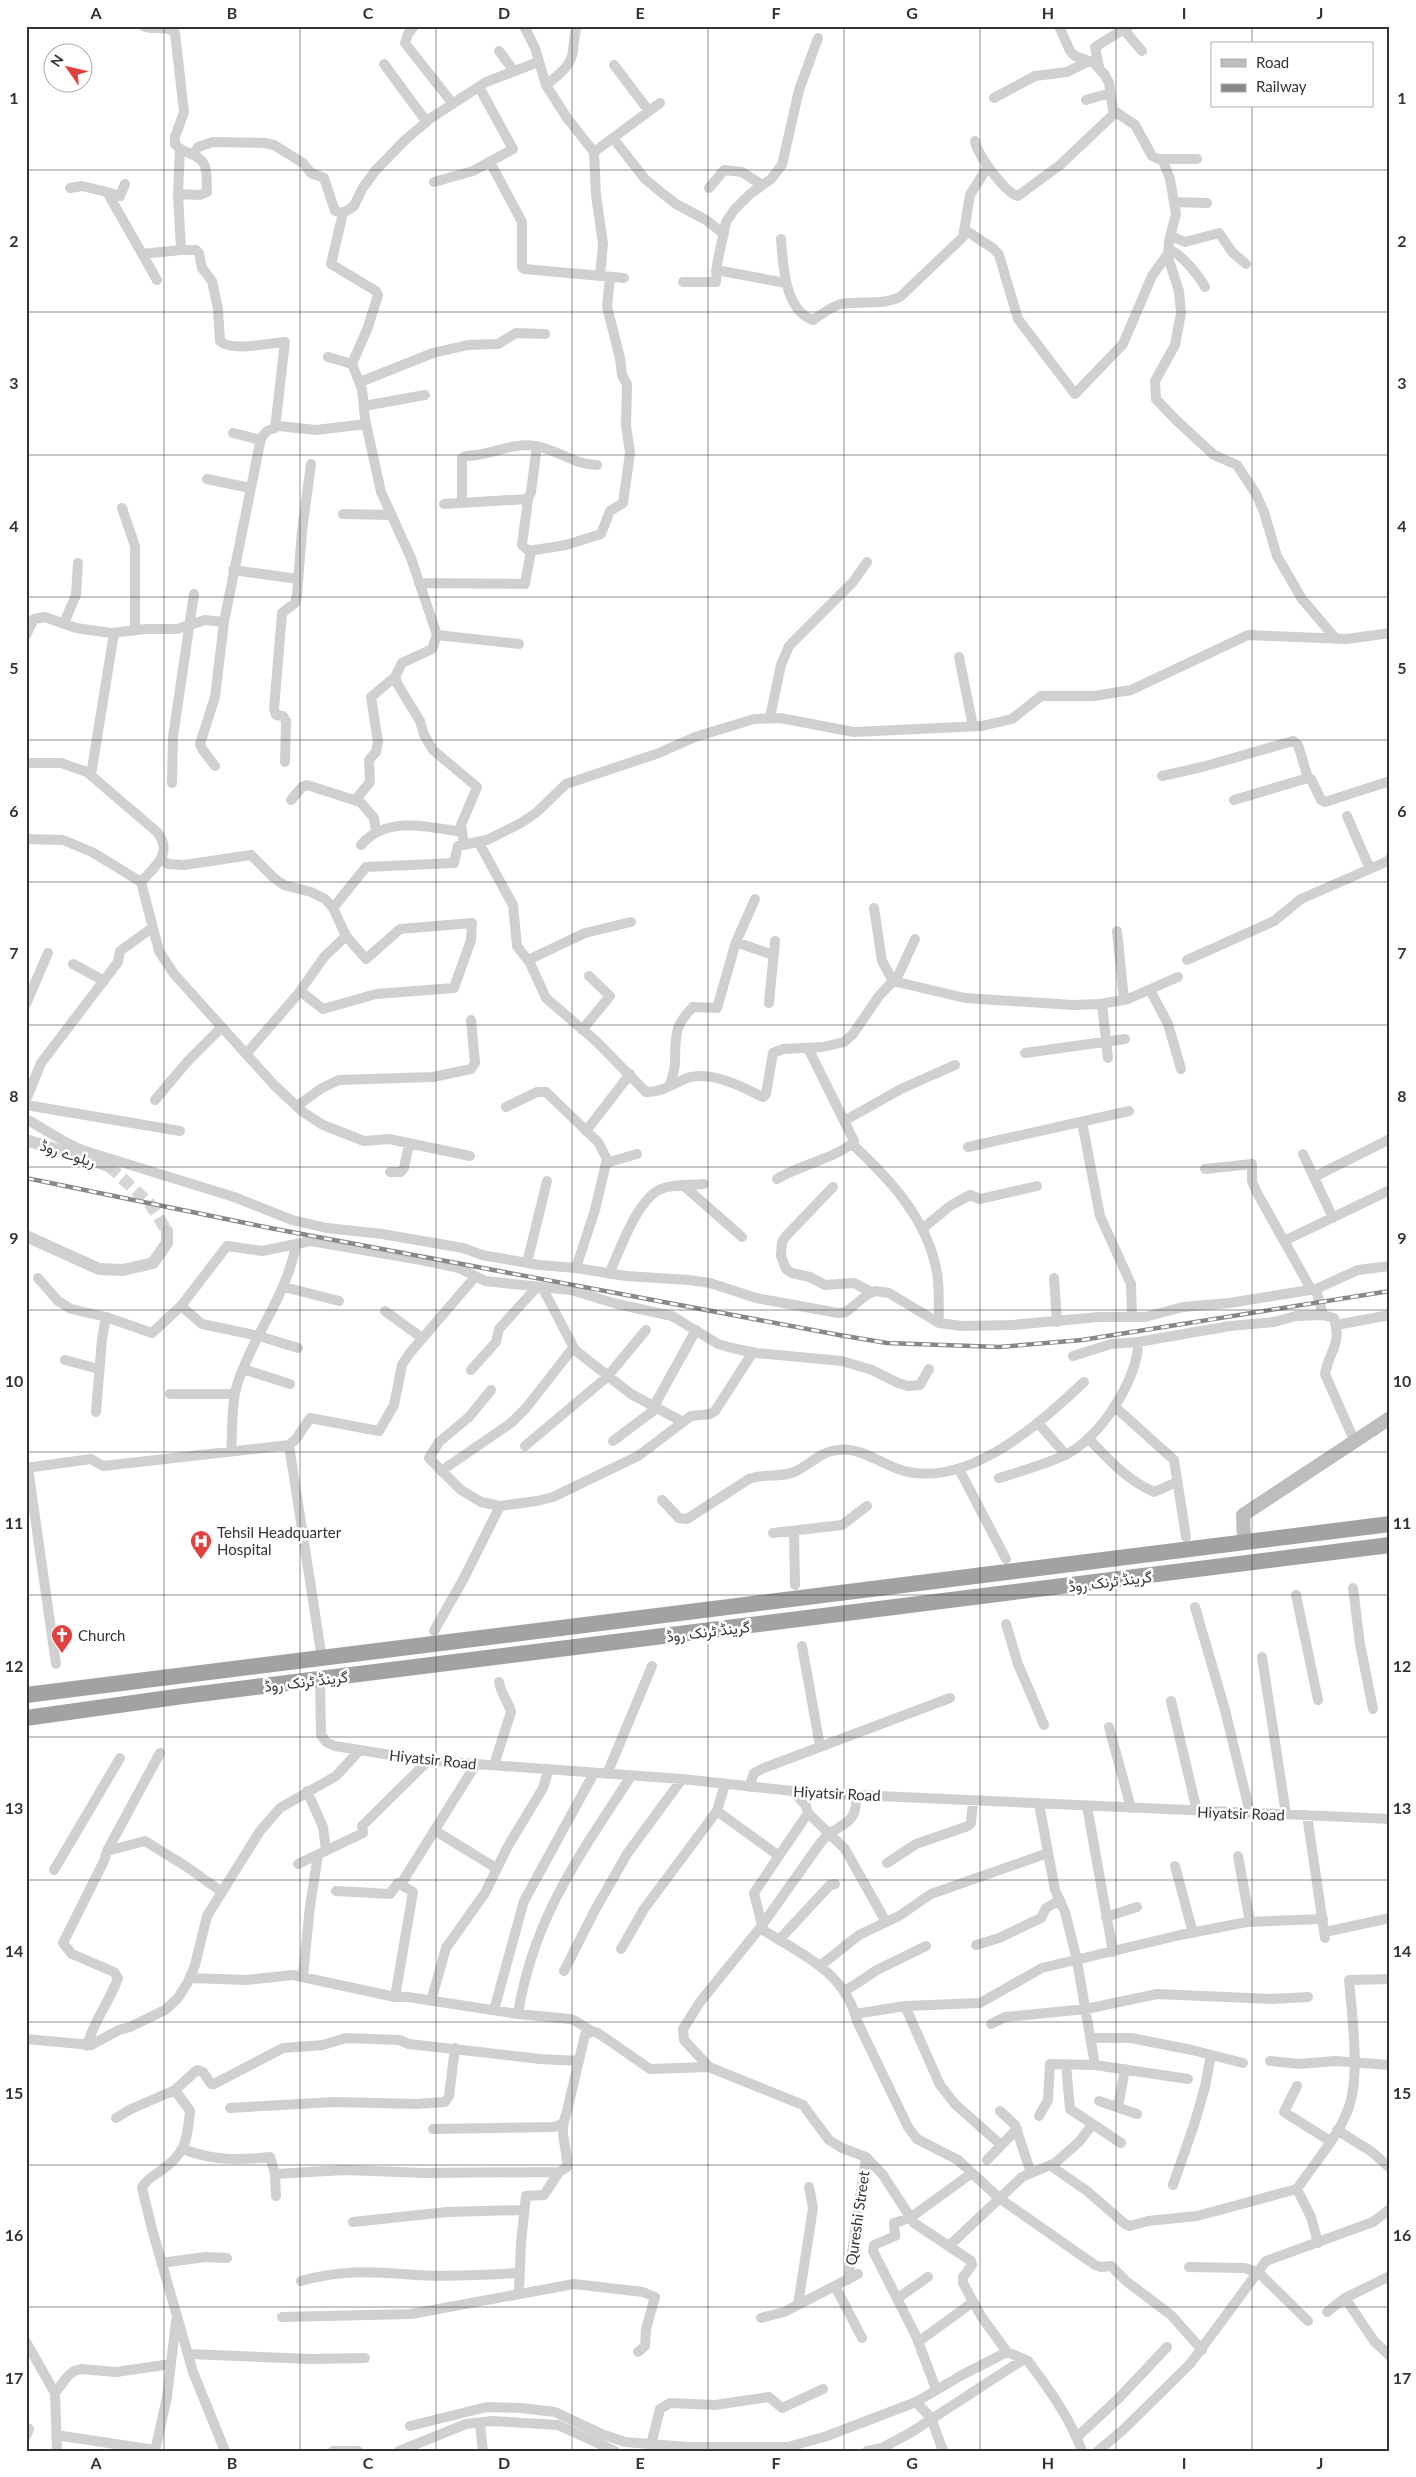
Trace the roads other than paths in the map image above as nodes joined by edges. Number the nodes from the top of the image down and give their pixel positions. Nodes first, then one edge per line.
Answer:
1 (143, 26) edge
2 (414, 26) edge
3 (524, 26) edge
4 (1059, 26) edge
5 (575, 28) edge
6 (1126, 28) edge
7 (818, 38) dead end
8 (499, 51) dead end
9 (1142, 51) dead end
10 (1089, 61) junction
11 (538, 62) junction
12 (384, 64) dead end
13 (614, 65) dead end
14 (1099, 67) junction
15 (514, 71) junction
16 (546, 85) junction
17 (479, 87) junction
18 (1110, 93) junction
19 (994, 98) dead end
20 (1086, 100) dead end
21 (660, 103) dead end
22 (453, 104) junction
23 (649, 111) junction
24 (1115, 114) junction
25 (426, 122) junction
26 (613, 138) junction
27 (974, 141) dead end
28 (180, 149) junction
29 (594, 152) junction
30 (194, 155) junction
31 (1162, 159) junction
32 (1197, 159) dead end
33 (490, 162) junction
34 (988, 166) junction
35 (434, 182) dead end
36 (125, 184) dead end
37 (762, 185) junction
38 (70, 188) dead end
39 (709, 188) dead end
40 (108, 192) junction
41 (178, 194) junction
42 (1174, 202) junction
43 (1207, 203) dead end
44 (344, 212) junction
45 (965, 230) junction
46 (724, 234) junction
47 (1171, 236) junction
48 (780, 239) dead end
49 (182, 250) junction
50 (1168, 251) junction
51 (142, 254) junction
52 (1246, 264) dead end
53 (716, 270) junction
54 (605, 276) junction
55 (624, 278) dead end
56 (157, 280) dead end
57 (683, 282) dead end
58 (786, 283) junction
59 (1205, 287) dead end
60 (546, 334) dead end
61 (328, 358) dead end
62 (352, 364) junction
63 (360, 382) junction
64 (425, 395) dead end
65 (364, 406) junction
66 (366, 424) junction
67 (275, 428) junction
68 (233, 433) dead end
69 (261, 440) junction
70 (536, 446) junction
71 (311, 464) dead end
72 (597, 465) dead end
73 (207, 479) dead end
74 (250, 488) junction
75 (528, 500) junction
76 (462, 502) junction
77 (444, 504) dead end
78 (122, 508) dead end
79 (343, 514) dead end
80 (392, 515) junction
81 (531, 551) junction
82 (867, 562) dead end
83 (78, 563) dead end
84 (233, 570) junction
85 (298, 579) junction
86 (419, 583) junction
87 (194, 594) dead end
88 (224, 622) junction
89 (64, 623) junction
90 (190, 624) junction
91 (135, 630) junction
92 (114, 633) junction
93 (1390, 634) edge
94 (26, 635) edge
95 (437, 635) junction
96 (1336, 639) junction
97 (519, 644) dead end
98 (959, 657) dead end
99 (395, 677) junction
100 (770, 717) junction
101 (973, 726) junction
102 (285, 762) dead end
103 (26, 763) edge
104 (215, 766) dead end
105 (91, 774) junction
106 (1162, 776) dead end
107 (1308, 778) junction
108 (1390, 781) edge
109 (172, 782) dead end
110 (292, 800) dead end
111 (1234, 800) dead end
112 (358, 801) junction
113 (1347, 816) dead end
114 (376, 831) junction
115 (461, 832) junction
116 (26, 839) edge
117 (479, 843) junction
118 (361, 845) dead end
119 (464, 845) junction
120 (161, 859) junction
121 (1389, 861) edge
122 (1370, 869) junction
123 (141, 882) junction
124 (755, 899) dead end
125 (333, 908) junction
126 (874, 908) dead end
127 (631, 922) dead end
128 (152, 928) junction
129 (1117, 931) dead end
130 (346, 936) junction
131 (915, 939) dead end
132 (775, 941) dead end
133 (736, 942) junction
134 (48, 953) dead end
135 (773, 956) junction
136 (528, 960) junction
137 (1187, 960) dead end
138 (73, 964) dead end
139 (588, 976) dead end
140 (1178, 977) dead end
141 (893, 980) junction
142 (104, 981) junction
143 (1150, 990) junction
144 (300, 991) junction
145 (1124, 1000) junction
146 (769, 1003) dead end
147 (26, 1004) edge
148 (1102, 1004) junction
149 (471, 1020) dead end
150 (222, 1027) junction
151 (582, 1030) junction
152 (1126, 1039) dead end
153 (1106, 1042) junction
154 (808, 1048) junction
155 (1025, 1053) dead end
156 (246, 1054) junction
157 (1108, 1058) dead end
158 (955, 1065) dead end
159 (1181, 1070) dead end
160 (630, 1074) junction
161 (670, 1085) junction
162 (26, 1100) edge
163 (154, 1100) dead end
164 (26, 1105) edge
165 (297, 1106) junction
166 (506, 1107) dead end
167 (1129, 1111) dead end
168 (26, 1119) edge
169 (844, 1121) junction
170 (1082, 1122) junction
171 (180, 1131) dead end
172 (586, 1132) junction
173 (1390, 1139) edge
174 (26, 1140) edge
175 (409, 1144) junction
176 (852, 1144) junction
177 (968, 1147) dead end
178 (637, 1154) dead end
179 (1303, 1154) dead end
180 (470, 1156) dead end
181 (606, 1163) junction
182 (109, 1166) tunnel mouth
183 (1205, 1169) dead end
184 (390, 1172) dead end
185 (1314, 1177) junction
186 (777, 1179) dead end
187 (548, 1181) dead end
188 (704, 1184) dead end
189 (684, 1186) junction
190 (1037, 1186) dead end
191 (833, 1188) dead end
192 (1390, 1190) edge
193 (1333, 1218) junction
194 (922, 1229) junction
195 (167, 1231) dead end
196 (742, 1237) dead end
197 (28, 1240) edge
198 (1284, 1242) junction
199 (296, 1245) junction
200 (527, 1263) junction
201 (1390, 1266) edge
202 (576, 1268) junction
203 (609, 1274) junction
204 (475, 1277) junction
205 (38, 1278) dead end
206 (1054, 1278) dead end
207 (284, 1288) junction
208 (539, 1288) junction
209 (1314, 1289) junction
210 (871, 1292) junction
211 (339, 1300) dead end
212 (180, 1306) junction
213 (385, 1311) dead end
214 (1323, 1315) junction
215 (1390, 1315) edge
216 (106, 1317) junction
217 (1132, 1317) junction
218 (1057, 1322) junction
219 (939, 1323) junction
220 (1336, 1325) junction
221 (646, 1330) dead end
222 (696, 1330) junction
223 (260, 1336) junction
224 (422, 1338) junction
225 (1138, 1342) junction
226 (298, 1348) dead end
227 (573, 1348) junction
228 (753, 1352) junction
229 (1073, 1356) dead end
230 (65, 1360) dead end
231 (99, 1369) junction
232 (242, 1369) junction
233 (930, 1369) dead end
234 (471, 1370) dead end
235 (607, 1377) junction
236 (1084, 1382) dead end
237 (290, 1384) dead end
238 (491, 1390) dead end
239 (170, 1394) dead end
240 (235, 1394) junction
241 (1114, 1406) junction
242 (656, 1407) junction
243 (96, 1412) dead end
244 (1390, 1418) edge
245 (683, 1422) junction
246 (1039, 1424) junction
247 (1088, 1438) junction
248 (1354, 1440) junction
249 (613, 1441) dead end
250 (289, 1446) junction
251 (525, 1446) dead end
252 (232, 1450) junction
253 (1066, 1455) junction
254 (27, 1468) edge
255 (959, 1470) junction
256 (441, 1471) junction
257 (999, 1478) dead end
258 (1177, 1482) junction
259 (662, 1500) dead end
260 (500, 1506) junction
261 (867, 1506) dead end
262 (1390, 1524) edge
263 (794, 1531) junction
264 (773, 1533) dead end
265 (1186, 1537) dead end
266 (1244, 1543) junction
267 (1390, 1546) edge
268 (1006, 1560) dead end
269 (795, 1585) dead end
270 (1353, 1588) dead end
271 (1296, 1595) dead end
272 (734, 1607) junction
273 (1195, 1607) dead end
274 (1006, 1624) dead end
275 (736, 1627) junction
276 (434, 1631) dead end
277 (802, 1646) dead end
278 (1262, 1657) dead end
279 (322, 1659) junction
280 (56, 1664) dead end
281 (652, 1666) dead end
282 (320, 1679) junction
283 (499, 1682) dead end
284 (26, 1696) edge
285 (950, 1698) dead end
286 (1318, 1700) dead end
287 (1171, 1701) dead end
288 (1372, 1709) dead end
289 (26, 1718) edge
290 (1044, 1725) dead end
291 (1109, 1727) dead end
292 (820, 1746) junction
293 (359, 1751) junction
294 (160, 1753) dead end
295 (120, 1758) dead end
296 (429, 1760) junction
297 (476, 1764) junction
298 (494, 1765) junction
299 (549, 1769) junction
300 (594, 1773) junction
301 (607, 1774) junction
302 (631, 1776) junction
303 (682, 1780) junction
304 (726, 1784) junction
305 (749, 1787) junction
306 (307, 1791) junction
307 (793, 1791) junction
308 (856, 1795) junction
309 (973, 1801) junction
310 (1039, 1804) junction
311 (1087, 1806) junction
312 (1130, 1808) junction
313 (718, 1811) junction
314 (1197, 1811) junction
315 (808, 1813) junction
316 (1250, 1813) junction
317 (1286, 1814) junction
318 (1306, 1815) junction
319 (1390, 1819) edge
320 (434, 1830) junction
321 (829, 1833) junction
322 (107, 1851) junction
323 (322, 1853) junction
324 (1048, 1853) junction
325 (779, 1856) junction
326 (1238, 1856) dead end
327 (887, 1863) dead end
328 (298, 1864) dead end
329 (1175, 1866) dead end
330 (496, 1868) junction
331 (54, 1870) dead end
332 (401, 1884) junction
333 (835, 1884) dead end
334 (336, 1891) dead end
335 (222, 1892) junction
336 (1060, 1900) junction
337 (1137, 1907) dead end
338 (1106, 1916) junction
339 (1390, 1918) edge
340 (1323, 1919) junction
341 (886, 1922) junction
342 (1250, 1922) junction
343 (761, 1926) junction
344 (1193, 1932) junction
345 (779, 1940) junction
346 (976, 1945) dead end
347 (926, 1946) dead end
348 (621, 1949) dead end
349 (1113, 1952) junction
350 (1077, 1960) junction
351 (820, 1966) junction
352 (564, 1971) dead end
353 (303, 1976) junction
354 (190, 1978) junction
355 (1390, 1979) edge
356 (845, 1991) junction
357 (396, 1997) junction
358 (1308, 1997) dead end
359 (431, 2001) junction
360 (905, 2006) junction
361 (1086, 2009) junction
362 (494, 2010) junction
363 (518, 2014) junction
364 (855, 2014) junction
365 (991, 2024) dead end
366 (591, 2032) junction
367 (1090, 2038) junction
368 (26, 2039) edge
369 (86, 2046) junction
370 (455, 2048) junction
371 (1211, 2055) junction
372 (579, 2060) junction
373 (1270, 2060) dead end
374 (1243, 2063) dead end
375 (1355, 2064) junction
376 (1066, 2065) junction
377 (1095, 2065) junction
378 (1390, 2065) edge
379 (709, 2067) junction
380 (1124, 2069) junction
381 (1188, 2079) dead end
382 (1297, 2086) dead end
383 (175, 2090) junction
384 (1099, 2101) dead end
385 (1118, 2107) junction
386 (230, 2108) dead end
387 (1000, 2111) dead end
388 (1137, 2114) dead end
389 (1039, 2116) dead end
390 (116, 2118) dead end
391 (562, 2124) junction
392 (1092, 2125) junction
393 (433, 2129) dead end
394 (1017, 2129) junction
395 (1336, 2130) junction
396 (1330, 2141) junction
397 (1121, 2143) dead end
398 (1001, 2145) junction
399 (183, 2149) junction
400 (866, 2157) junction
401 (987, 2160) dead end
402 (1051, 2166) junction
403 (1390, 2168) edge
404 (558, 2172) junction
405 (972, 2173) junction
406 (1031, 2173) junction
407 (275, 2174) junction
408 (1172, 2184) dead end
409 (810, 2188) dead end
410 (1297, 2189) junction
411 (276, 2196) dead end
412 (999, 2198) junction
413 (1390, 2209) edge
414 (524, 2210) junction
415 (910, 2218) junction
416 (353, 2222) dead end
417 (1318, 2243) junction
418 (950, 2245) junction
419 (227, 2258) dead end
420 (162, 2263) junction
421 (1189, 2267) dead end
422 (1262, 2268) junction
423 (519, 2273) junction
424 (858, 2274) dead end
425 (1390, 2276) edge
426 (928, 2277) dead end
427 (848, 2280) junction
428 (301, 2281) dead end
429 (835, 2286) junction
430 (519, 2292) junction
431 (898, 2298) junction
432 (1345, 2298) junction
433 (973, 2302) junction
434 (798, 2305) junction
435 (1327, 2312) dead end
436 (176, 2316) junction
437 (282, 2317) dead end
438 (761, 2318) dead end
439 (1308, 2321) dead end
440 (862, 2338) dead end
441 (26, 2342) edge
442 (918, 2342) junction
443 (1167, 2347) dead end
444 (1202, 2350) junction
445 (638, 2352) dead end
446 (1008, 2352) junction
447 (189, 2354) junction
448 (1390, 2356) edge
449 (365, 2358) dead end
450 (1022, 2358) junction
451 (171, 2364) junction
452 (823, 2389) dead end
453 (936, 2389) junction
454 (55, 2393) junction
455 (918, 2403) junction
456 (929, 2416) junction
457 (465, 2418) junction
458 (480, 2424) junction
459 (410, 2426) dead end
460 (26, 2427) edge
461 (579, 2428) junction
462 (56, 2435) junction
463 (26, 2436) edge
464 (1077, 2437) junction
465 (651, 2448) edge
466 (155, 2450) edge
467 (57, 2451) edge
468 (225, 2451) edge
469 (333, 2451) edge
470 (358, 2451) edge
471 (400, 2451) edge
472 (483, 2451) edge
473 (615, 2451) edge
474 (868, 2451) edge
475 (943, 2451) edge
476 (1082, 2451) edge
477 (1098, 2451) edge

1 - 28 street
2 - 22 street
3 - 11 street
4 - 10 street
5 - 16 street
6 - 9 street
6 - 14 street
7 - 37 street
8 - 15 street
10 - 14 street
10 - 19 street
11 - 15 street
11 - 16 street
12 - 25 street
13 - 23 street
14 - 18 street
15 - 17 street
16 - 29 street
17 - 22 street
17 - 33 street
18 - 20 street
18 - 24 street
21 - 23 street
22 - 25 street
23 - 26 street
24 - 31 street
24 - 34 street
25 - 44 street
26 - 29 street
26 - 46 street
27 - 34 street
28 - 30 street
28 - 41 street
29 - 54 street
30 - 41 street
30 - 44 street
31 - 32 street
31 - 42 street
33 - 35 street
33 - 54 street
34 - 45 street
36 - 40 street
37 - 39 street
37 - 46 street
38 - 40 street
40 - 51 street
41 - 49 street
42 - 43 street
42 - 47 street
44 - 62 street
45 - 50 street
45 - 58 street
46 - 53 street
47 - 50 street
47 - 52 street
48 - 58 street
49 - 51 street
49 - 67 street
50 - 59 street
50 - 96 street
51 - 56 street
53 - 57 street
53 - 58 street
54 - 55 street
54 - 81 street
60 - 63 street
61 - 62 street
62 - 63 street
63 - 65 street
64 - 65 street
65 - 66 street
66 - 67 street
66 - 80 street
67 - 69 street
68 - 69 street
69 - 74 street
70 - 72 street
70 - 75 street
70 - 76 street
71 - 85 street
73 - 74 street
74 - 84 street
75 - 76 street
75 - 81 street
76 - 77 street
78 - 91 street
79 - 80 street
80 - 86 street
81 - 86 street
82 - 100 street
83 - 89 street
84 - 85 street
84 - 88 street
85 - 102 street
86 - 95 street
87 - 90 street
88 - 90 street
88 - 104 street
89 - 92 street
89 - 94 street
90 - 91 street
90 - 109 street
91 - 92 street
92 - 105 street
93 - 96 street
95 - 97 street
95 - 99 street
96 - 101 street
98 - 101 street
99 - 112 street
99 - 115 street
100 - 101 street
100 - 117 street
103 - 105 street
105 - 120 street
106 - 107 street
107 - 108 street
107 - 111 street
110 - 112 street
112 - 114 street
113 - 122 street
114 - 115 street
114 - 118 street
115 - 119 street
116 - 123 street
117 - 119 street
117 - 136 street
119 - 125 street
120 - 123 street
120 - 125 street
121 - 122 street
122 - 137 street
123 - 128 street
124 - 133 street
125 - 130 street
126 - 141 street
127 - 136 street
128 - 142 street
128 - 150 street
129 - 145 street
130 - 144 street
130 - 144 street
131 - 141 street
132 - 135 street
133 - 135 street
133 - 161 street
134 - 147 street
135 - 146 street
136 - 151 street
138 - 142 street
139 - 151 street
140 - 143 street
141 - 148 street
141 - 154 street
142 - 162 street
143 - 145 street
143 - 159 street
144 - 156 street
145 - 148 street
148 - 153 street
149 - 165 street
150 - 156 street
150 - 163 street
151 - 160 street
152 - 153 street
153 - 155 street
153 - 157 street
154 - 161 street
154 - 169 street
156 - 165 street
158 - 169 street
160 - 161 street
160 - 172 street
164 - 171 street
165 - 175 street
166 - 172 street
167 - 170 street
168 - 200 street
169 - 176 street
170 - 177 street
170 - 217 street
172 - 181 street
173 - 185 street
174 - 182 street, ریلوے روڈ
175 - 180 street
175 - 184 street
176 - 186 street
176 - 194 street
178 - 181 street
179 - 185 street
181 - 202 street
183 - 198 street
185 - 193 street
187 - 200 street
188 - 189 street
189 - 196 street
189 - 203 street
190 - 194 street
191 - 210 street
192 - 193 street
193 - 198 street
194 - 219 street
195 - 197 street
198 - 209 street
199 - 204 street
199 - 207 street
199 - 212 street
200 - 202 street
201 - 209 street
202 - 203 street
203 - 210 street
204 - 208 street
204 - 224 street
205 - 216 street
206 - 218 street
207 - 211 street
207 - 223 street
208 - 222 street
208 - 227 street
208 - 234 street
209 - 214 street
209 - 217 street
210 - 219 street
212 - 216 street
212 - 223 street
213 - 224 street
214 - 220 street
214 - 225 street
215 - 220 street
216 - 231 street
217 - 218 street
218 - 219 street
220 - 248 street
221 - 235 street
222 - 228 street
222 - 242 street
223 - 226 street
223 - 232 street
224 - 250 street
225 - 229 street
225 - 241 street
227 - 235 street
227 - 256 street
228 - 233 street
228 - 245 street
230 - 231 street
231 - 243 street
232 - 237 street
232 - 240 street
235 - 242 street
235 - 251 street
236 - 246 street
238 - 256 street
239 - 240 street
240 - 252 street
241 - 247 street
241 - 258 street
242 - 245 street
242 - 249 street
244 - 248 main road
245 - 260 street
246 - 253 street
246 - 255 street
247 - 253 street
247 - 258 street
248 - 266 main road
250 - 252 street
250 - 279 street
252 - 254 street
253 - 257 street
254 - 280 street
255 - 259 street
255 - 268 street
256 - 260 street
258 - 265 street
260 - 276 street
261 - 263 street
262 - 266 highway, گرینڈ ٹرنک روڈ
263 - 264 street
263 - 269 street
266 - 272 highway, گرینڈ ٹرنک روڈ
267 - 275 highway, گرینڈ ٹرنک روڈ
270 - 288 street
271 - 286 street
272 - 275 highway
272 - 279 highway, گرینڈ ٹرنک روڈ
273 - 316 street
274 - 290 street
275 - 282 highway, گرینڈ ٹرنک روڈ
277 - 292 street
278 - 317 street
279 - 284 highway, گرینڈ ٹرنک روڈ
281 - 301 street
282 - 289 highway, گرینڈ ٹرنک روڈ
282 - 293 street, Hiyatsir Road
283 - 298 street
285 - 292 street
287 - 314 street
291 - 312 street
292 - 305 street
293 - 296 street, Hiyatsir Road
293 - 306 street
294 - 322 street
295 - 331 street
296 - 297 street, Hiyatsir Road
296 - 323 street
297 - 298 street, Hiyatsir Road
297 - 320 street
298 - 299 street, Hiyatsir Road
299 - 300 street, Hiyatsir Road
299 - 330 street
300 - 301 street, Hiyatsir Road
300 - 362 street
301 - 302 street, Hiyatsir Road
302 - 303 street, Hiyatsir Road
302 - 363 street
303 - 304 street, Hiyatsir Road
303 - 352 street
304 - 305 street, Hiyatsir Road
304 - 313 street
305 - 307 street, Hiyatsir Road
306 - 323 street
306 - 335 street
307 - 308 street, Hiyatsir Road
307 - 315 street
308 - 309 street, Hiyatsir Road
308 - 321 street
309 - 310 street, Hiyatsir Road
309 - 327 street
310 - 311 street, Hiyatsir Road
310 - 324 street
311 - 312 street, Hiyatsir Road
311 - 338 street
312 - 314 street, Hiyatsir Road
313 - 325 street
313 - 348 street
314 - 316 street, Hiyatsir Road
315 - 321 street
315 - 325 street
316 - 317 street, Hiyatsir Road
317 - 318 street, Hiyatsir Road
318 - 319 street, Hiyatsir Road
318 - 340 street
320 - 330 street
320 - 332 street
321 - 341 street
321 - 343 street
322 - 335 street
322 - 369 street
323 - 328 street
323 - 353 street
324 - 336 street
324 - 341 street
325 - 343 street
326 - 342 street
329 - 344 street
330 - 359 street
332 - 334 street
332 - 357 street
333 - 345 street
335 - 354 street
336 - 346 street
336 - 350 street
337 - 338 street
338 - 349 street
339 - 340 street
340 - 342 street
341 - 351 street
342 - 344 street
343 - 345 street
343 - 379 street
344 - 349 street
345 - 351 street
347 - 356 street
349 - 350 street
350 - 360 street
350 - 361 street
351 - 356 street
353 - 354 street
353 - 357 street
354 - 369 street
355 - 375 street
356 - 364 street
357 - 359 street
358 - 361 street
359 - 362 street
360 - 364 street
360 - 398 street
361 - 365 street
361 - 367 street
362 - 363 street
363 - 366 street
364 - 405 street
366 - 372 street
366 - 379 street
367 - 371 street
367 - 377 street
368 - 369 street
370 - 372 street
370 - 383 street
370 - 386 street
371 - 374 street
371 - 408 street
372 - 391 street
373 - 375 street
375 - 378 street
375 - 395 street
376 - 377 street
376 - 389 street
376 - 392 street
377 - 380 street
379 - 400 street
380 - 381 street
380 - 385 street
382 - 396 street
383 - 390 street
383 - 399 street
384 - 385 street
385 - 388 street
387 - 394 street
391 - 393 street
391 - 404 street
392 - 397 street
392 - 402 street
394 - 398 street
394 - 406 street
395 - 396 street
395 - 403 street
396 - 410 street
398 - 401 street
399 - 407 street
399 - 420 street
400 - 415 street
400 - 427 street, Qureshi Street
402 - 406 street
402 - 410 street
404 - 407 street
404 - 414 street
405 - 412 street
405 - 415 street
406 - 412 street
407 - 411 street
409 - 434 street
410 - 417 street
412 - 418 street
412 - 444 street
413 - 417 street
414 - 416 street
414 - 423 street
415 - 418 street
415 - 431 street
417 - 422 street
418 - 433 street
419 - 420 street
420 - 436 street
421 - 422 street
422 - 439 street
422 - 444 street
423 - 428 street
423 - 430 street
424 - 427 street
425 - 432 street
426 - 431 street
427 - 429 street
429 - 434 street
429 - 440 street
430 - 437 street
430 - 445 street
431 - 442 street
432 - 435 street
432 - 448 street
433 - 442 street
433 - 446 street
434 - 438 street
436 - 447 street
436 - 451 street
441 - 454 street
442 - 453 street
443 - 464 street
444 - 477 street
446 - 450 street
446 - 453 street
447 - 449 street
447 - 468 street
450 - 456 street
450 - 464 street
451 - 454 street
451 - 466 street
452 - 465 street
453 - 455 street
454 - 462 street
455 - 456 street
455 - 465 street
456 - 474 street
456 - 475 street
457 - 458 street
457 - 459 street
457 - 461 street
457 - 471 street
458 - 461 street
458 - 472 street
460 - 463 street
461 - 465 street
461 - 473 street
462 - 466 street
462 - 467 street
464 - 476 street
469 - 470 street

